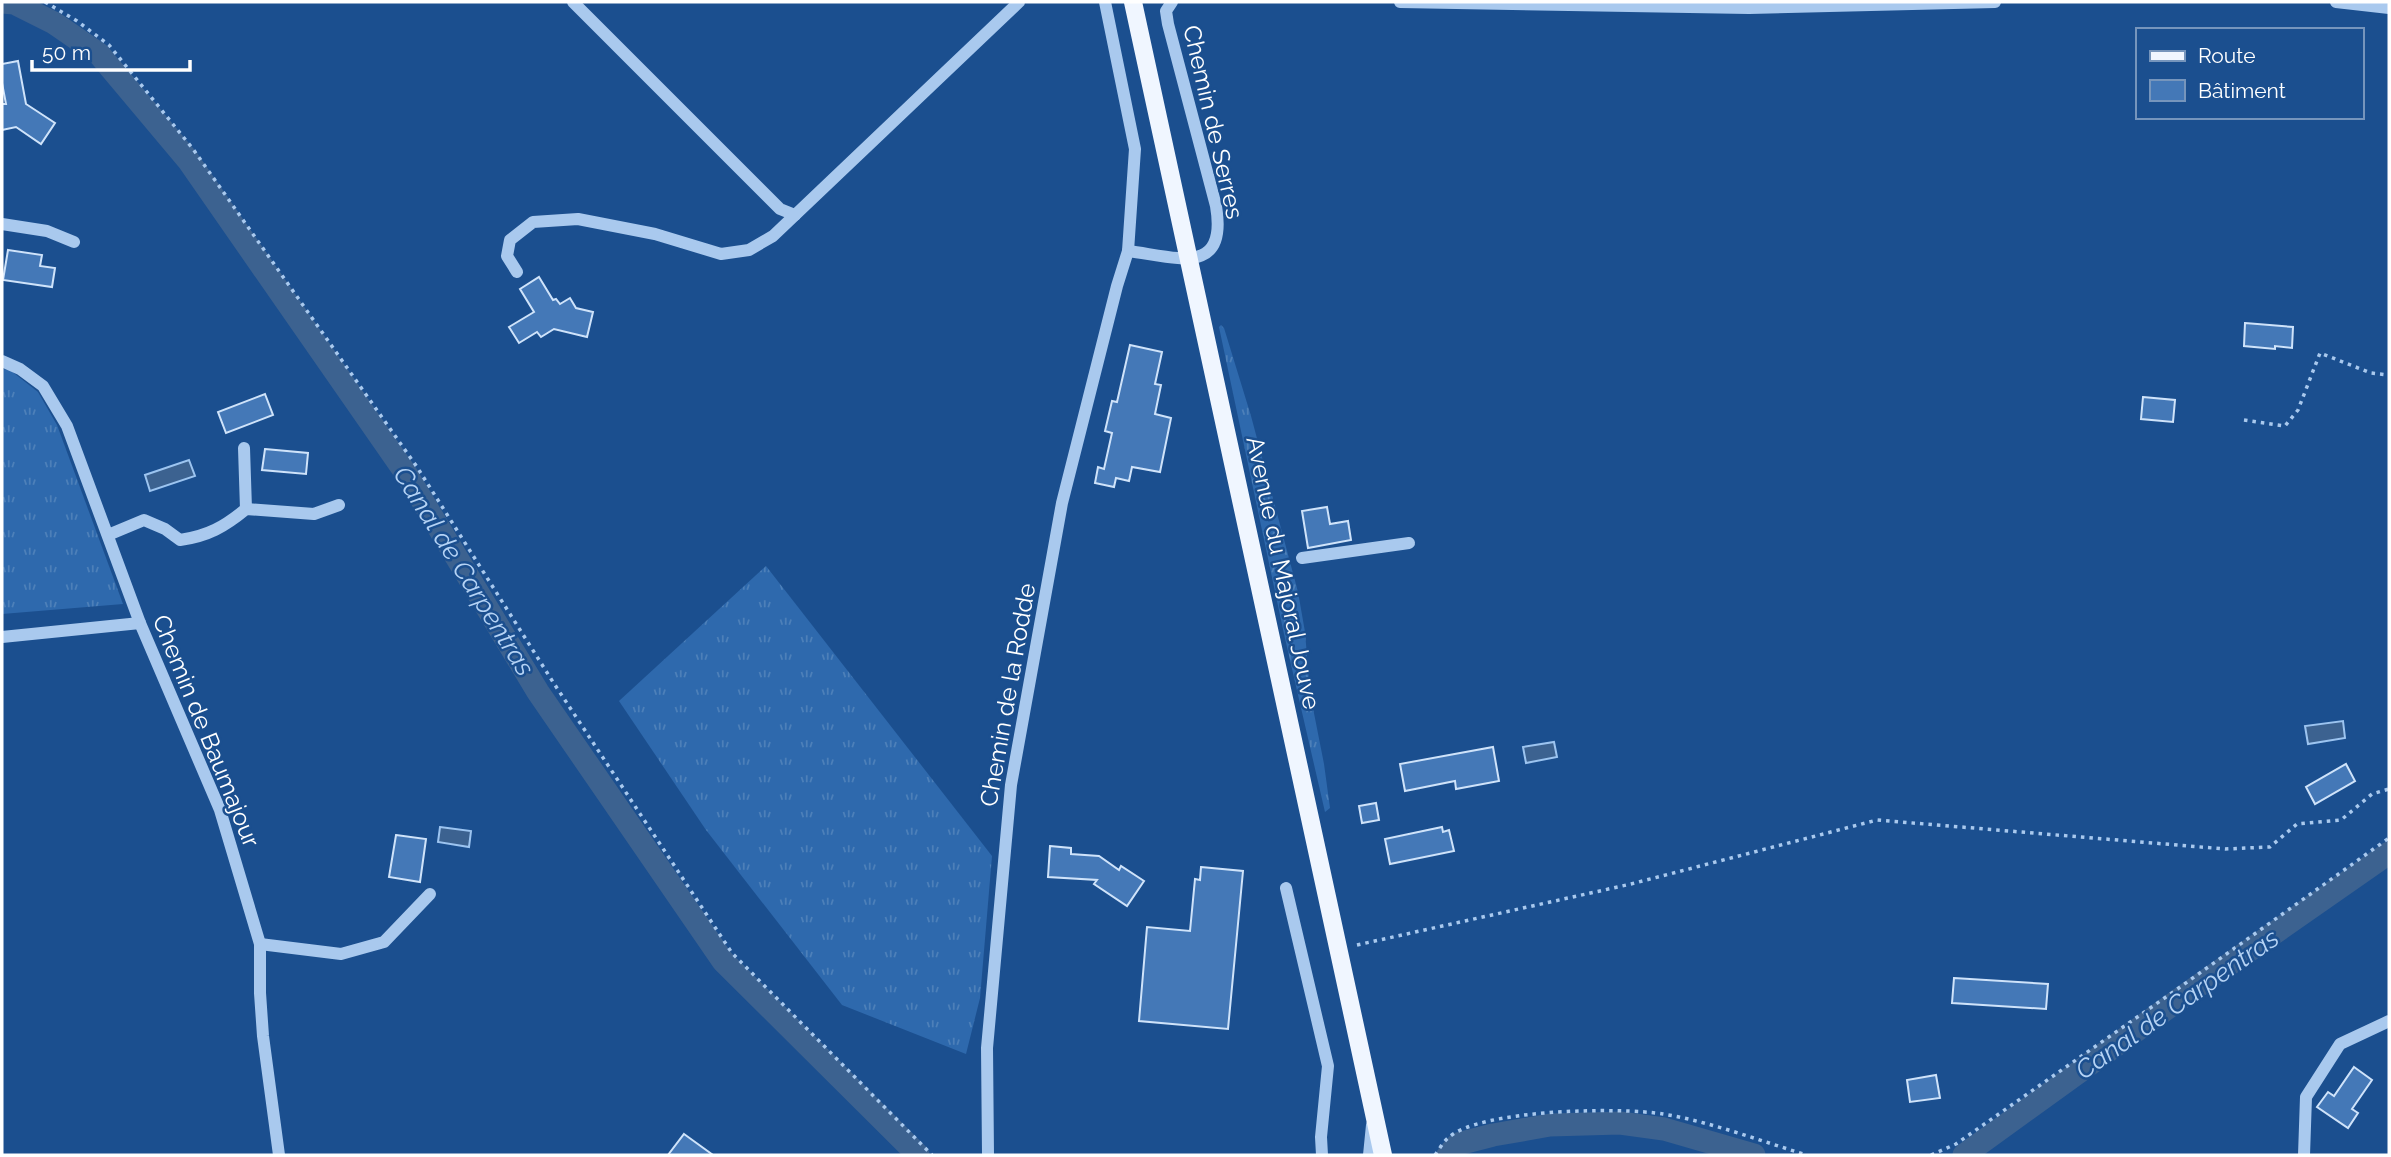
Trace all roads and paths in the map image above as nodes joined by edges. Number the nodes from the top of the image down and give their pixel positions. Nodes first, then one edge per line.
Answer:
1 (45, 2) edge
2 (573, 2) edge
3 (1018, 2) edge
4 (1105, 2) edge
5 (1133, 2) edge
6 (1172, 2) edge
7 (1399, 2) edge
8 (1995, 2) edge
9 (2336, 2) edge
10 (2389, 8) edge
11 (796, 215) junction
12 (2, 224) edge
13 (74, 242) dead end
14 (1128, 251) junction
15 (1189, 258) junction
16 (517, 272) dead end
17 (2, 361) edge
18 (2389, 375) edge
19 (2244, 420) dead end
20 (244, 448) dead end
21 (339, 505) dead end
22 (246, 509) junction
23 (108, 535) junction
24 (1409, 543) dead end
25 (1302, 558) dead end
26 (140, 623) junction
27 (2, 637) edge
28 (2389, 789) edge
29 (2389, 838) edge
30 (1286, 888) dead end
31 (430, 894) dead end
32 (260, 944) junction
33 (1338, 950) junction
34 (2389, 1021) edge
35 (1373, 1114) junction
36 (279, 1155) edge
37 (932, 1155) edge
38 (988, 1155) edge
39 (1322, 1155) edge
40 (1369, 1155) edge
41 (1383, 1155) edge
42 (1435, 1155) edge
43 (1807, 1155) edge
44 (1931, 1155) edge
45 (2304, 1155) edge

1 - 37 path
2 - 11 street
3 - 11 street
4 - 14 street
5 - 15 main road, Avenue du Majoral Jouve
6 - 15 street, Chemin de Serres
7 - 8 street
9 - 10 street
11 - 16 street
12 - 13 street
14 - 15 street
14 - 38 street, Chemin de la Rodde
15 - 33 main road, Avenue du Majoral Jouve
17 - 23 street, Chemin de Baumajour
18 - 19 path
20 - 22 street
21 - 22 street
22 - 23 street
23 - 26 street, Chemin de Baumajour
24 - 25 street
26 - 27 street
26 - 32 street, Chemin de Baumajour
28 - 33 path
29 - 44 path
30 - 39 street
31 - 32 street
32 - 36 street, Chemin de Baumajour
33 - 35 main road, Avenue du Majoral Jouve
34 - 45 street
35 - 40 street
35 - 41 main road, Avenue du Majoral Jouve
42 - 43 path

